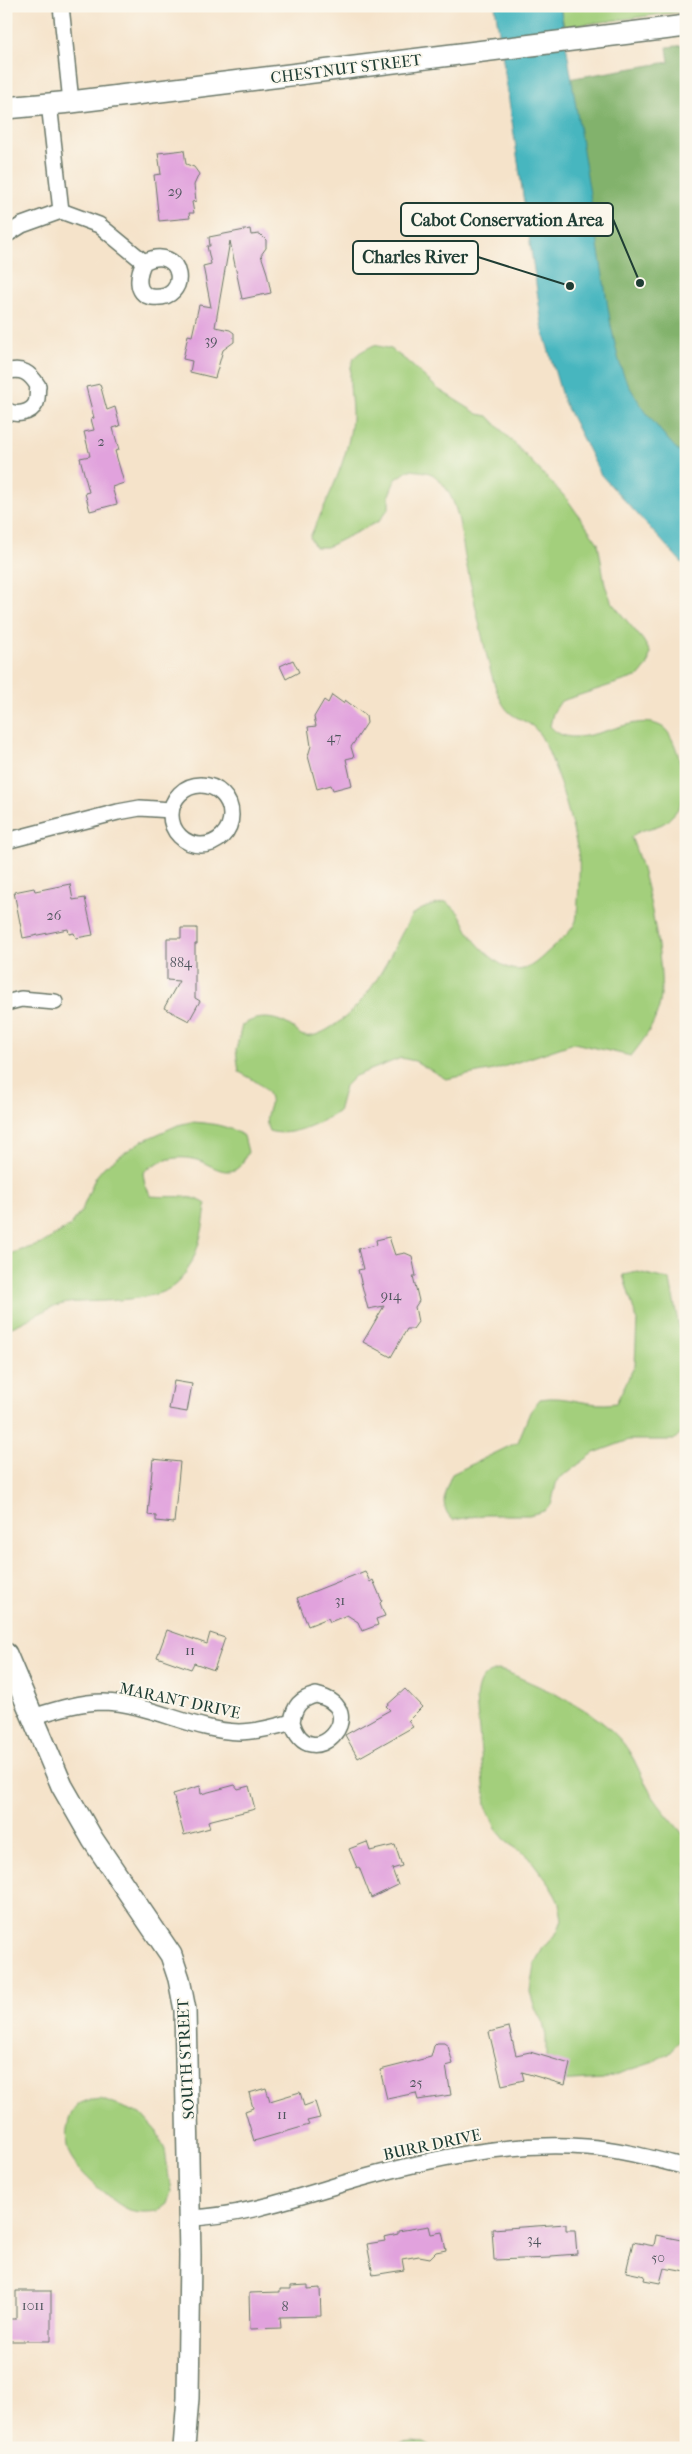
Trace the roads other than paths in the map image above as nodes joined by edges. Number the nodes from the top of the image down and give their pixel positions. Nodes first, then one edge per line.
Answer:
1 (61, 6) edge
2 (686, 26) edge
3 (71, 102) junction
4 (49, 103) junction
5 (6, 108) edge
6 (60, 211) junction
7 (6, 235) edge
8 (144, 262) dead end
9 (6, 372) edge
10 (6, 410) edge
11 (171, 810) junction
12 (6, 841) edge
13 (55, 1002) dead end
14 (6, 1003) edge
15 (6, 1654) edge
16 (32, 1717) junction
17 (292, 1722) dead end
18 (686, 2167) edge
19 (189, 2218) junction
20 (184, 2448) edge

1 - 3 street
2 - 3 street, CHESTNUT STREET
3 - 4 street, CHESTNUT STREET
4 - 5 street, CHESTNUT STREET
4 - 6 street
6 - 7 street
6 - 8 street
9 - 10 street
11 - 11 street
11 - 12 street
13 - 14 street
15 - 16 street, SOUTH STREET
16 - 17 street, MARANT DRIVE
16 - 19 street, SOUTH STREET
18 - 19 street, BURR DRIVE
19 - 20 street, SOUTH STREET

